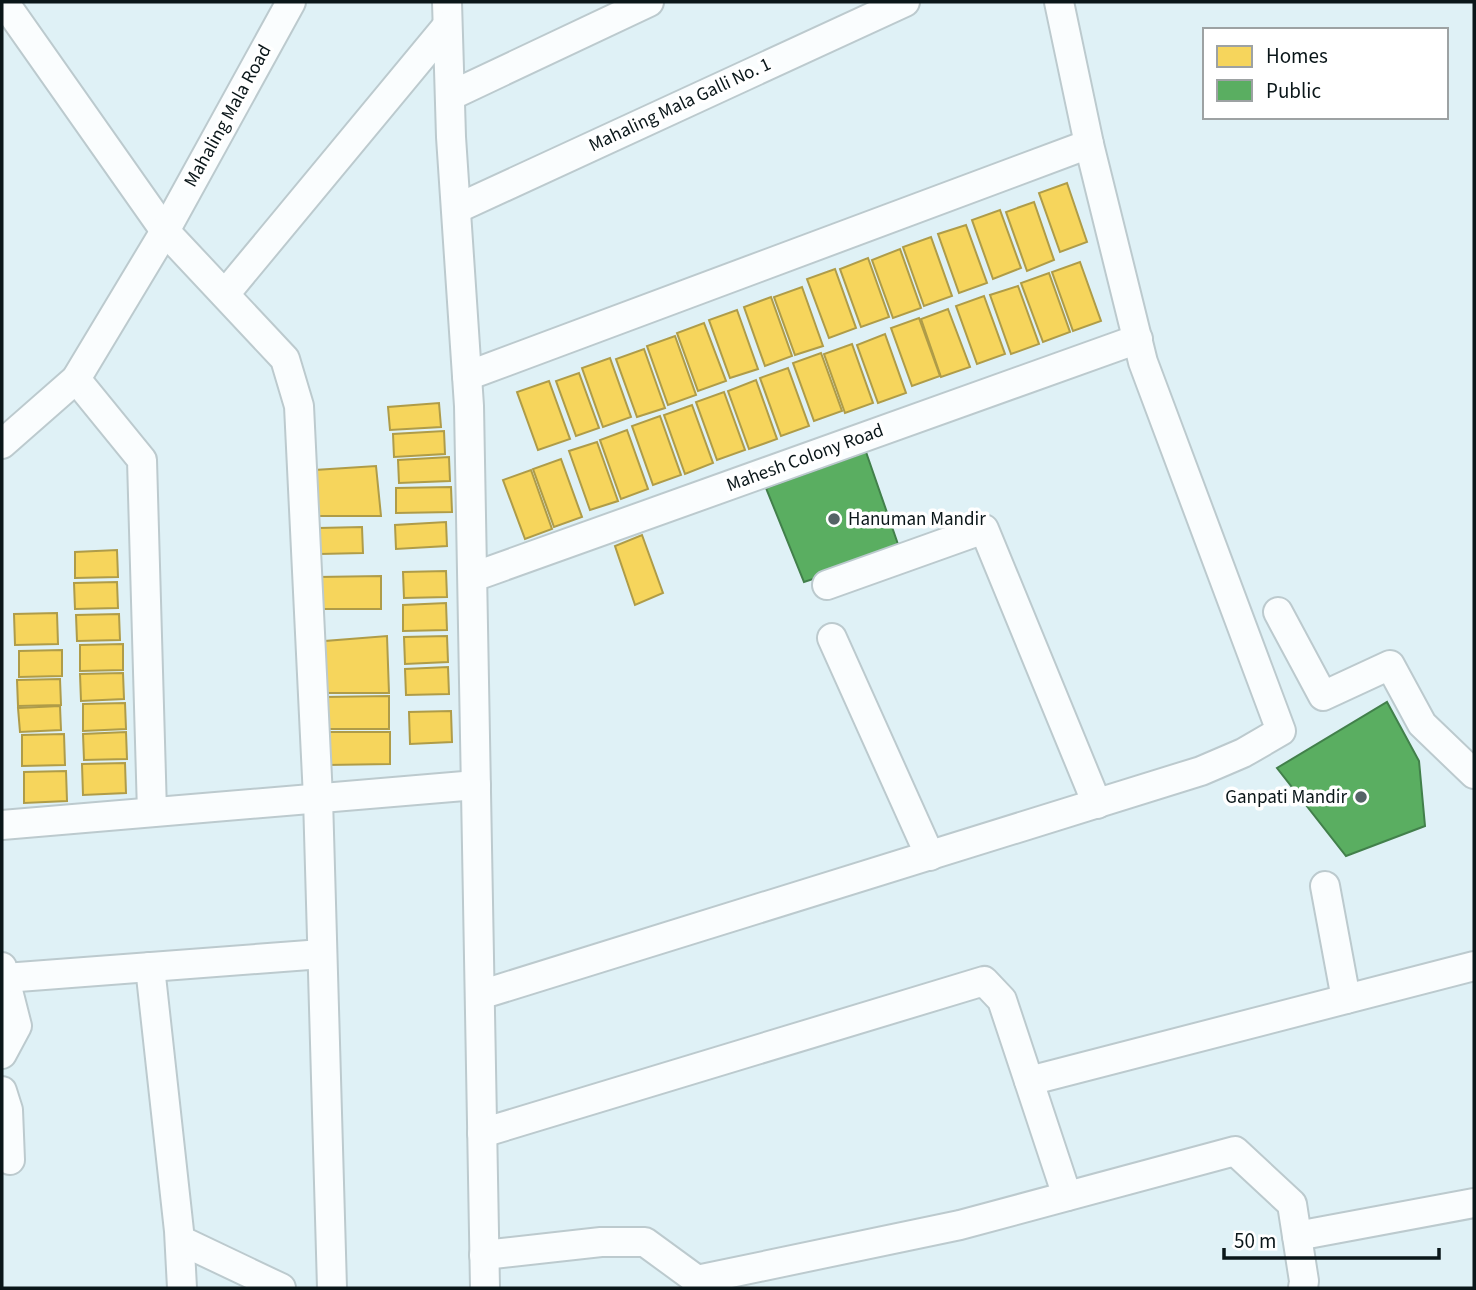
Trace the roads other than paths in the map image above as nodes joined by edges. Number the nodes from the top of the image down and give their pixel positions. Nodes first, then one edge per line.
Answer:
1 (4, 2) edge
2 (290, 2) edge
3 (649, 2) edge
4 (905, 2) edge
5 (1059, 2) edge
6 (448, 8) edge
7 (450, 96) junction
8 (1089, 144) junction
9 (456, 209) junction
10 (165, 231) junction
11 (225, 294) junction
12 (1138, 339) junction
13 (467, 376) junction
14 (76, 379) junction
15 (2, 444) edge
16 (473, 577) junction
17 (827, 585) dead end
18 (1278, 612) dead end
19 (832, 638) dead end
20 (1474, 774) edge
21 (476, 785) junction
22 (318, 798) junction
23 (1097, 804) junction
24 (152, 812) junction
25 (2, 825) edge
26 (930, 856) junction
27 (1325, 886) dead end
28 (322, 954) junction
29 (1474, 966) edge
30 (150, 967) junction
31 (3, 972) edge
32 (480, 995) junction
33 (1346, 999) junction
34 (2, 1054) edge
35 (1029, 1081) junction
36 (2, 1091) edge
37 (482, 1133) junction
38 (10, 1160) dead end
39 (1067, 1196) junction
40 (1474, 1203) edge
41 (1297, 1236) junction
42 (180, 1240) junction
43 (484, 1255) junction
44 (182, 1288) edge
45 (281, 1288) edge
46 (332, 1288) edge
47 (485, 1288) edge
48 (1303, 1288) edge

1 - 10 street
2 - 10 street, Mahaling Mala Road
3 - 7 street
4 - 9 street, Mahaling Mala Galli No. 1
5 - 8 street
6 - 7 street
6 - 11 street
7 - 9 street
8 - 12 street
8 - 13 street
9 - 13 street
10 - 11 street
10 - 14 street, Mahaling Mala Road
11 - 22 street
12 - 16 street, Mahesh Colony Road
12 - 23 street
13 - 16 street
14 - 15 street, Mahaling Mala Road
14 - 24 street
16 - 21 street
17 - 23 street
18 - 20 street
19 - 26 street
21 - 22 street
21 - 32 street
22 - 24 street
22 - 28 street
23 - 26 street
24 - 25 street
26 - 32 street
27 - 33 street
28 - 30 street
28 - 46 street
29 - 33 street
30 - 31 street
30 - 42 street
31 - 34 street
32 - 37 street
33 - 35 street
35 - 37 street
35 - 39 street
36 - 38 street
37 - 43 street
39 - 41 street
39 - 43 street
40 - 41 street
41 - 48 street
42 - 44 street
42 - 45 street
43 - 47 street

